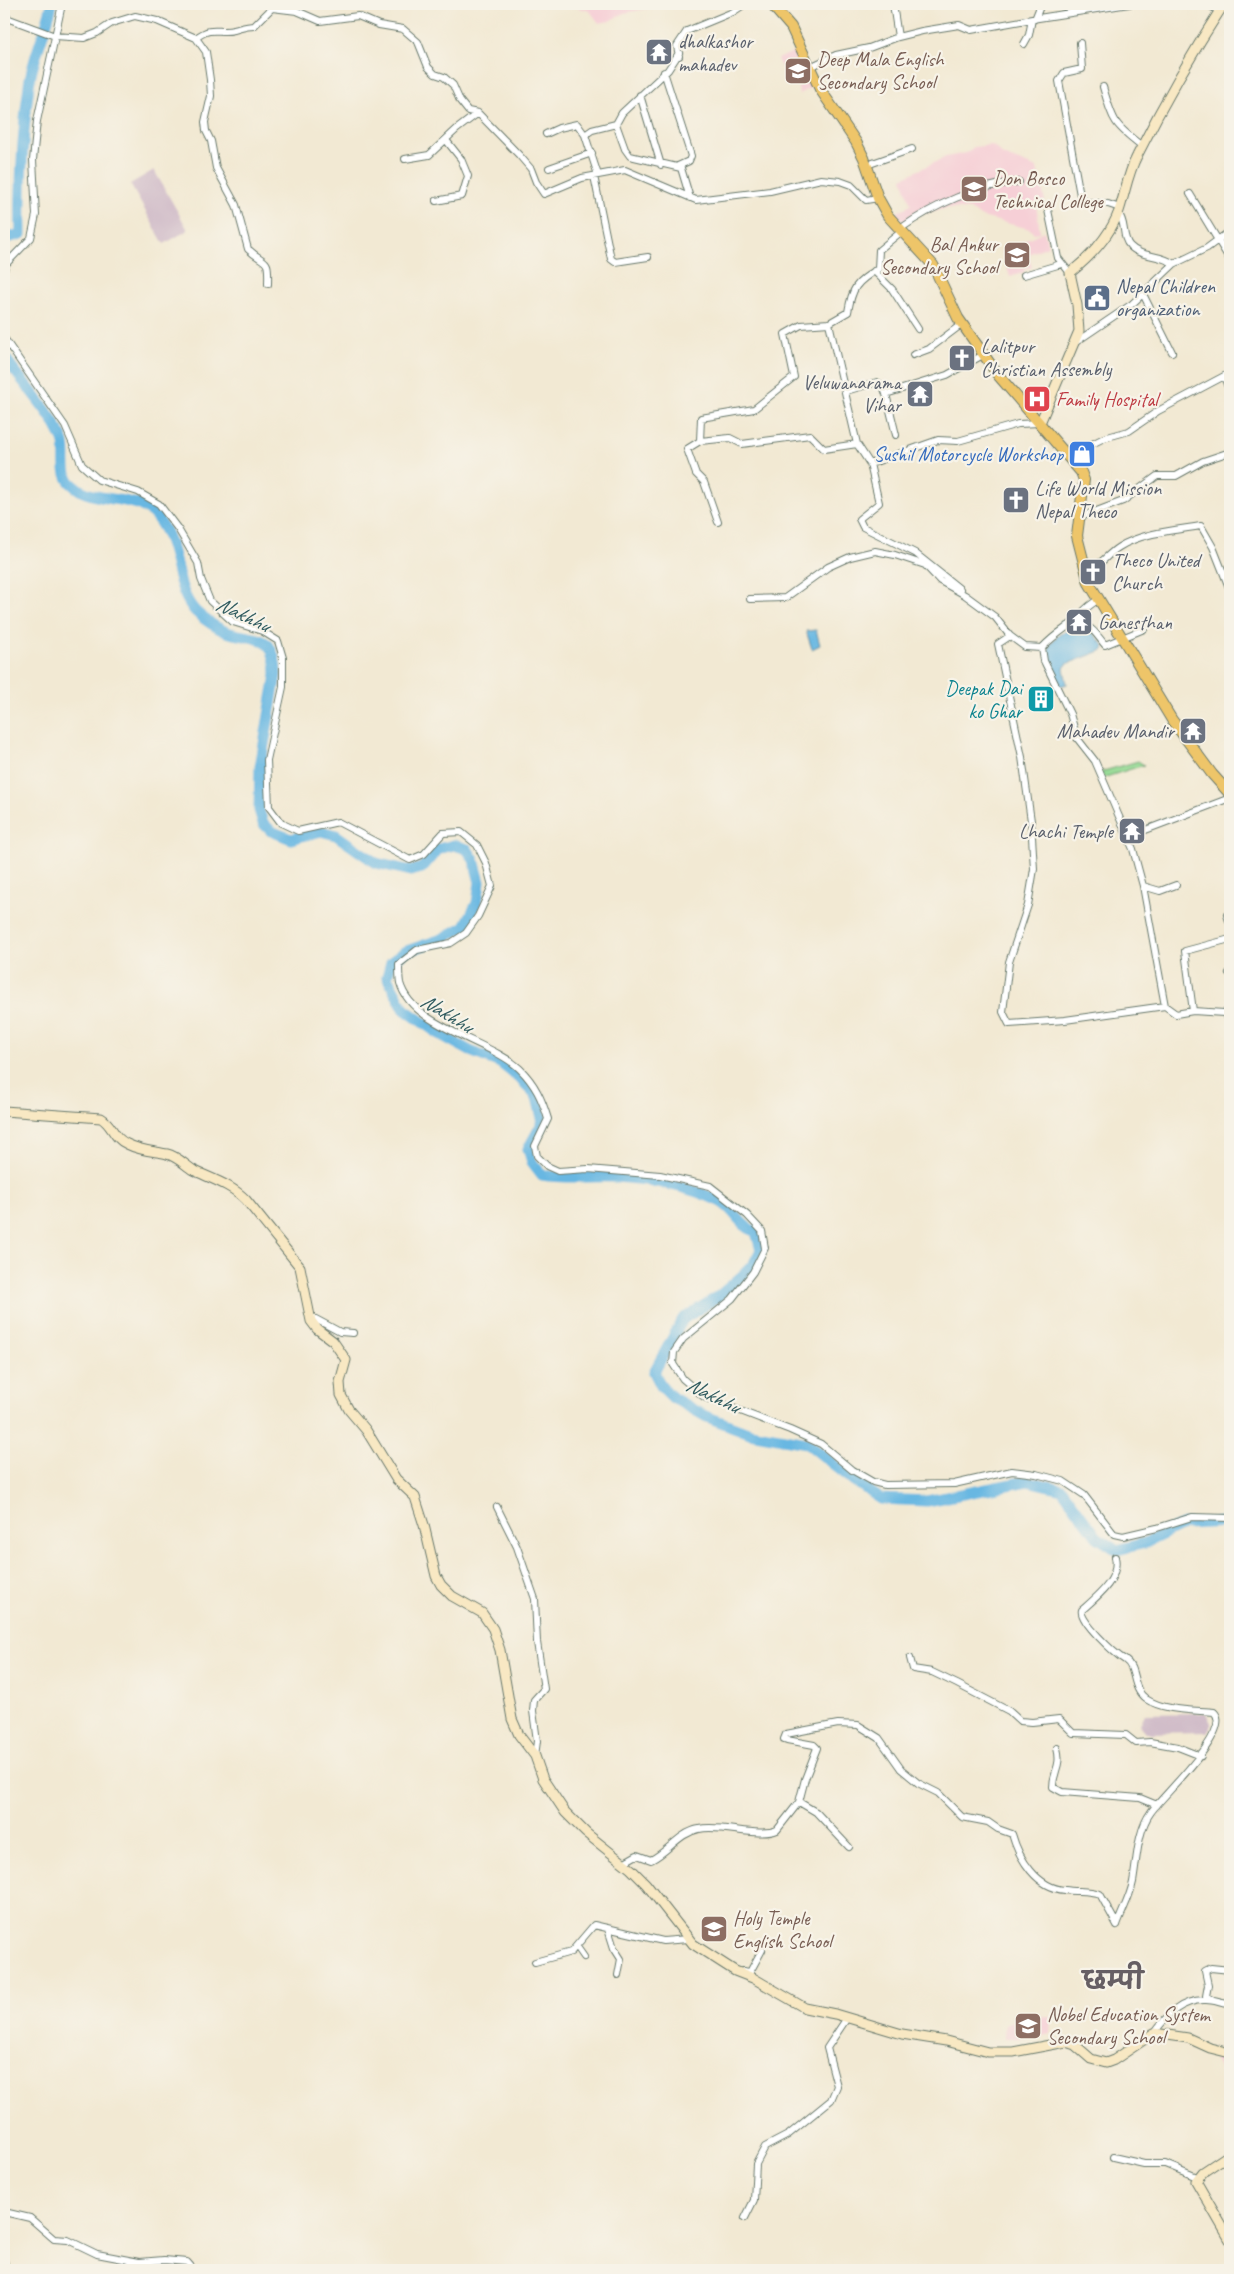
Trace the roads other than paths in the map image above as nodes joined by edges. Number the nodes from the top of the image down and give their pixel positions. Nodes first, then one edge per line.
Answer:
1 (62, 4) edge
2 (745, 4) edge
3 (771, 4) edge
4 (893, 4) edge
5 (1041, 4) edge
6 (1129, 4) edge
7 (1207, 4) edge
8 (1221, 7) edge
9 (4, 17) edge
10 (1034, 19) junction
11 (53, 35) junction
12 (898, 37) junction
13 (196, 38) junction
14 (1080, 43) dead end
15 (1024, 44) dead end
16 (810, 67) junction
17 (664, 72) junction
18 (1103, 87) dead end
19 (640, 94) junction
20 (478, 113) junction
21 (616, 124) junction
22 (546, 134) dead end
23 (585, 135) junction
24 (446, 140) junction
25 (1142, 146) junction
26 (912, 149) dead end
27 (592, 153) junction
28 (405, 159) dead end
29 (661, 164) junction
30 (866, 165) junction
31 (678, 166) junction
32 (549, 168) dead end
33 (596, 176) junction
34 (1019, 182) dead end
35 (1190, 194) dead end
36 (690, 198) junction
37 (878, 198) junction
38 (436, 201) dead end
39 (1048, 210) dead end
40 (1119, 211) junction
41 (901, 230) junction
42 (1230, 231) edge
43 (1218, 241) junction
44 (648, 257) dead end
45 (1230, 260) edge
46 (1061, 264) junction
47 (1174, 264) junction
48 (4, 271) edge
49 (874, 271) junction
50 (1070, 273) junction
51 (1024, 275) dead end
52 (268, 284) dead end
53 (1143, 294) junction
54 (829, 323) junction
55 (962, 324) junction
56 (918, 329) dead end
57 (4, 338) edge
58 (1072, 346) junction
59 (1172, 352) dead end
60 (913, 355) dead end
61 (983, 355) junction
62 (1227, 374) edge
63 (846, 390) junction
64 (1230, 393) edge
65 (886, 394) junction
66 (1040, 423) junction
67 (896, 435) dead end
68 (700, 441) junction
69 (857, 444) junction
70 (1230, 452) edge
71 (1071, 459) junction
72 (870, 464) junction
73 (1078, 518) junction
74 (718, 522) dead end
75 (1086, 572) junction
76 (1230, 590) edge
77 (965, 595) junction
78 (750, 599) dead end
79 (1098, 600) junction
80 (1067, 626) junction
81 (1144, 629) dead end
82 (1010, 636) junction
83 (1121, 639) junction
84 (1042, 648) junction
85 (1230, 794) edge
86 (1230, 798) edge
87 (1127, 837) junction
88 (1176, 885) dead end
89 (1143, 886) junction
90 (1230, 914) edge
91 (1230, 924) edge
92 (1230, 939) edge
93 (1165, 1006) junction
94 (1193, 1011) junction
95 (1227, 1012) edge
96 (1230, 1020) edge
97 (4, 1111) edge
98 (310, 1316) junction
99 (353, 1333) dead end
100 (497, 1506) dead end
101 (1230, 1518) edge
102 (1116, 1557) dead end
103 (910, 1658) dead end
104 (1057, 1748) dead end
105 (534, 1756) junction
106 (1202, 1756) junction
107 (800, 1802) junction
108 (1156, 1805) junction
109 (849, 1847) dead end
110 (623, 1863) junction
111 (608, 1929) junction
112 (688, 1939) junction
113 (577, 1947) junction
114 (762, 1950) dead end
115 (584, 1957) dead end
116 (535, 1962) dead end
117 (1230, 1970) edge
118 (735, 1971) junction
119 (618, 1974) dead end
120 (1212, 2000) junction
121 (1230, 2004) edge
122 (847, 2018) junction
123 (1154, 2033) junction
124 (1230, 2053) edge
125 (1230, 2154) edge
126 (1113, 2157) dead end
127 (1197, 2177) junction
128 (4, 2212) edge
129 (745, 2218) dead end
130 (1230, 2240) edge
131 (4, 2260) edge
132 (6, 2270) edge
133 (194, 2270) edge

1 - 11 street
2 - 17 street
3 - 16 main road
4 - 12 street
5 - 10 street
6 - 10 street
7 - 8 street
8 - 25 main road
9 - 11 street
10 - 12 street
10 - 15 street
11 - 13 street
11 - 48 street
12 - 16 street
13 - 20 street
13 - 52 street
14 - 40 street
16 - 30 main road
17 - 19 street
17 - 31 street
18 - 25 street
19 - 21 street
19 - 29 street
20 - 24 street
20 - 33 street
21 - 23 street
21 - 29 street
22 - 23 street
23 - 27 street
24 - 28 street
24 - 38 street
25 - 40 main road
26 - 30 street
27 - 32 street
27 - 33 street
29 - 31 street
30 - 37 main road
31 - 36 street
33 - 36 street
33 - 44 street
34 - 41 street
35 - 43 street
36 - 37 street
37 - 41 main road
39 - 46 street
40 - 47 street
40 - 50 main road
41 - 49 street
41 - 55 main road
42 - 43 street
43 - 45 street
43 - 47 street
46 - 50 street
46 - 51 street
47 - 53 street
49 - 54 street
49 - 56 street
50 - 58 main road
53 - 58 street
53 - 59 street
54 - 63 street
54 - 68 street
55 - 60 street
55 - 61 main road
57 - 101 street
58 - 66 main road
61 - 65 street
61 - 66 main road
62 - 64 street
62 - 71 street
63 - 65 street
63 - 69 street
65 - 67 street
66 - 71 main road
66 - 72 street
68 - 69 street
68 - 74 street
69 - 72 street
70 - 73 street
71 - 73 main road
72 - 77 street
73 - 75 main road
75 - 76 street
75 - 79 main road
77 - 78 street
77 - 82 street
79 - 80 street
79 - 83 main road
80 - 83 street
80 - 84 street
81 - 83 street
82 - 84 street
82 - 93 street
83 - 85 main road
84 - 87 street
86 - 87 street
87 - 89 street
88 - 89 street
89 - 93 street
90 - 91 street
92 - 94 street
93 - 94 street
94 - 95 street
95 - 96 street
97 - 98 main road
98 - 99 street
98 - 105 main road
100 - 105 street
102 - 106 street
103 - 106 street
104 - 108 street
105 - 110 main road
106 - 108 street
107 - 108 street
107 - 109 street
107 - 110 street
110 - 112 main road
111 - 112 street
111 - 113 street
111 - 119 street
112 - 118 main road
113 - 115 street
113 - 116 street
114 - 118 street
117 - 120 street
118 - 122 main road
120 - 121 street
120 - 123 street
122 - 123 main road
122 - 129 street
123 - 124 main road
125 - 127 main road
126 - 127 street
127 - 130 main road
128 - 133 street
131 - 132 street

